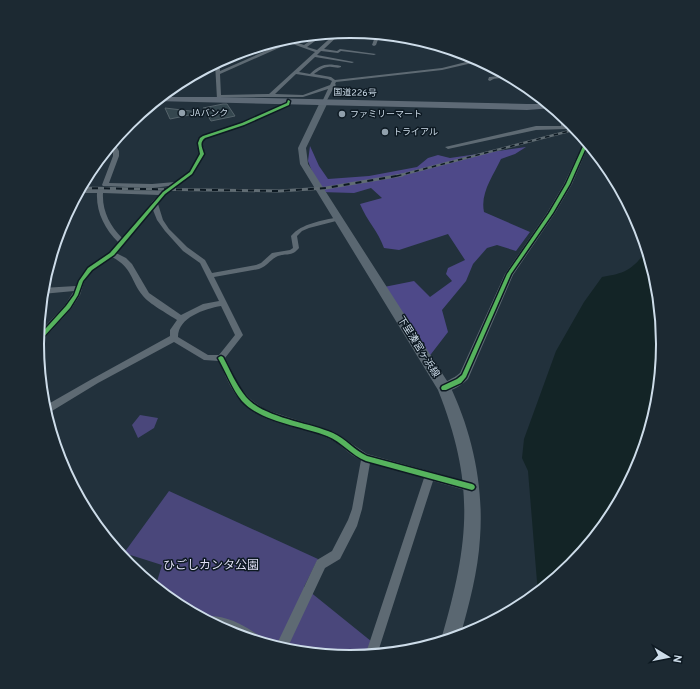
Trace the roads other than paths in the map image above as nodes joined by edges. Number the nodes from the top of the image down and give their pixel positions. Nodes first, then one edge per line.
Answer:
1 (333, 39) edge
2 (376, 40) edge
3 (313, 41) edge
4 (294, 43) edge
5 (374, 45) dead end
6 (281, 46) edge
7 (304, 47) junction
8 (318, 53) junction
9 (374, 54) dead end
10 (352, 62) dead end
11 (469, 62) edge
12 (339, 67) dead end
13 (218, 68) edge
14 (296, 72) junction
15 (218, 73) junction
16 (311, 75) junction
17 (499, 77) edge
18 (490, 80) dead end
19 (334, 83) junction
20 (270, 96) junction
21 (219, 97) junction
22 (167, 99) edge
23 (289, 101) junction
24 (324, 102) junction
25 (543, 106) edge
26 (564, 125) edge
27 (448, 147) dead end
28 (115, 148) edge
29 (584, 148) edge
30 (174, 184) junction
31 (85, 191) edge
32 (100, 192) junction
33 (164, 193) junction
34 (154, 203) junction
35 (338, 219) junction
36 (122, 242) junction
37 (112, 254) junction
38 (210, 276) junction
39 (78, 288) junction
40 (48, 290) edge
41 (224, 303) junction
42 (181, 319) junction
43 (44, 333) edge
44 (174, 338) junction
45 (221, 358) junction
46 (444, 388) junction
47 (50, 408) edge
48 (366, 458) junction
49 (430, 476) junction
50 (472, 487) junction
51 (223, 623) edge
52 (246, 633) edge
53 (452, 634) edge
54 (284, 644) edge
55 (373, 650) edge

1 - 8 street
2 - 5 street
3 - 7 street
4 - 7 street
6 - 15 street
7 - 8 street
8 - 9 street
8 - 10 street
8 - 14 street
11 - 19 street
12 - 16 street
13 - 15 street
14 - 16 street
14 - 20 street
15 - 21 street
16 - 19 street
17 - 18 street
19 - 20 street
19 - 24 street
20 - 21 street
21 - 22 highway, 国道226号
21 - 23 highway, 国道226号
23 - 24 highway, 国道226号
23 - 30 street
24 - 25 highway, 国道226号
24 - 35 main road, 下里湊宮ヶ浜線
26 - 27 street
28 - 30 street
29 - 46 street
30 - 33 street
31 - 32 street
32 - 33 street
32 - 36 street
33 - 34 street
34 - 36 street
34 - 38 street
35 - 38 street
35 - 46 main road, 下里湊宮ヶ浜線
36 - 37 street
37 - 39 street
37 - 42 street
38 - 41 street
39 - 40 street
39 - 43 street
41 - 42 street
41 - 45 street
42 - 44 street
44 - 45 street
44 - 47 street
45 - 48 street
46 - 50 main road, 下里湊宮ヶ浜線
48 - 49 street
48 - 54 street
49 - 50 street
49 - 55 street
50 - 53 main road, 下里湊宮ヶ浜線
51 - 52 street

